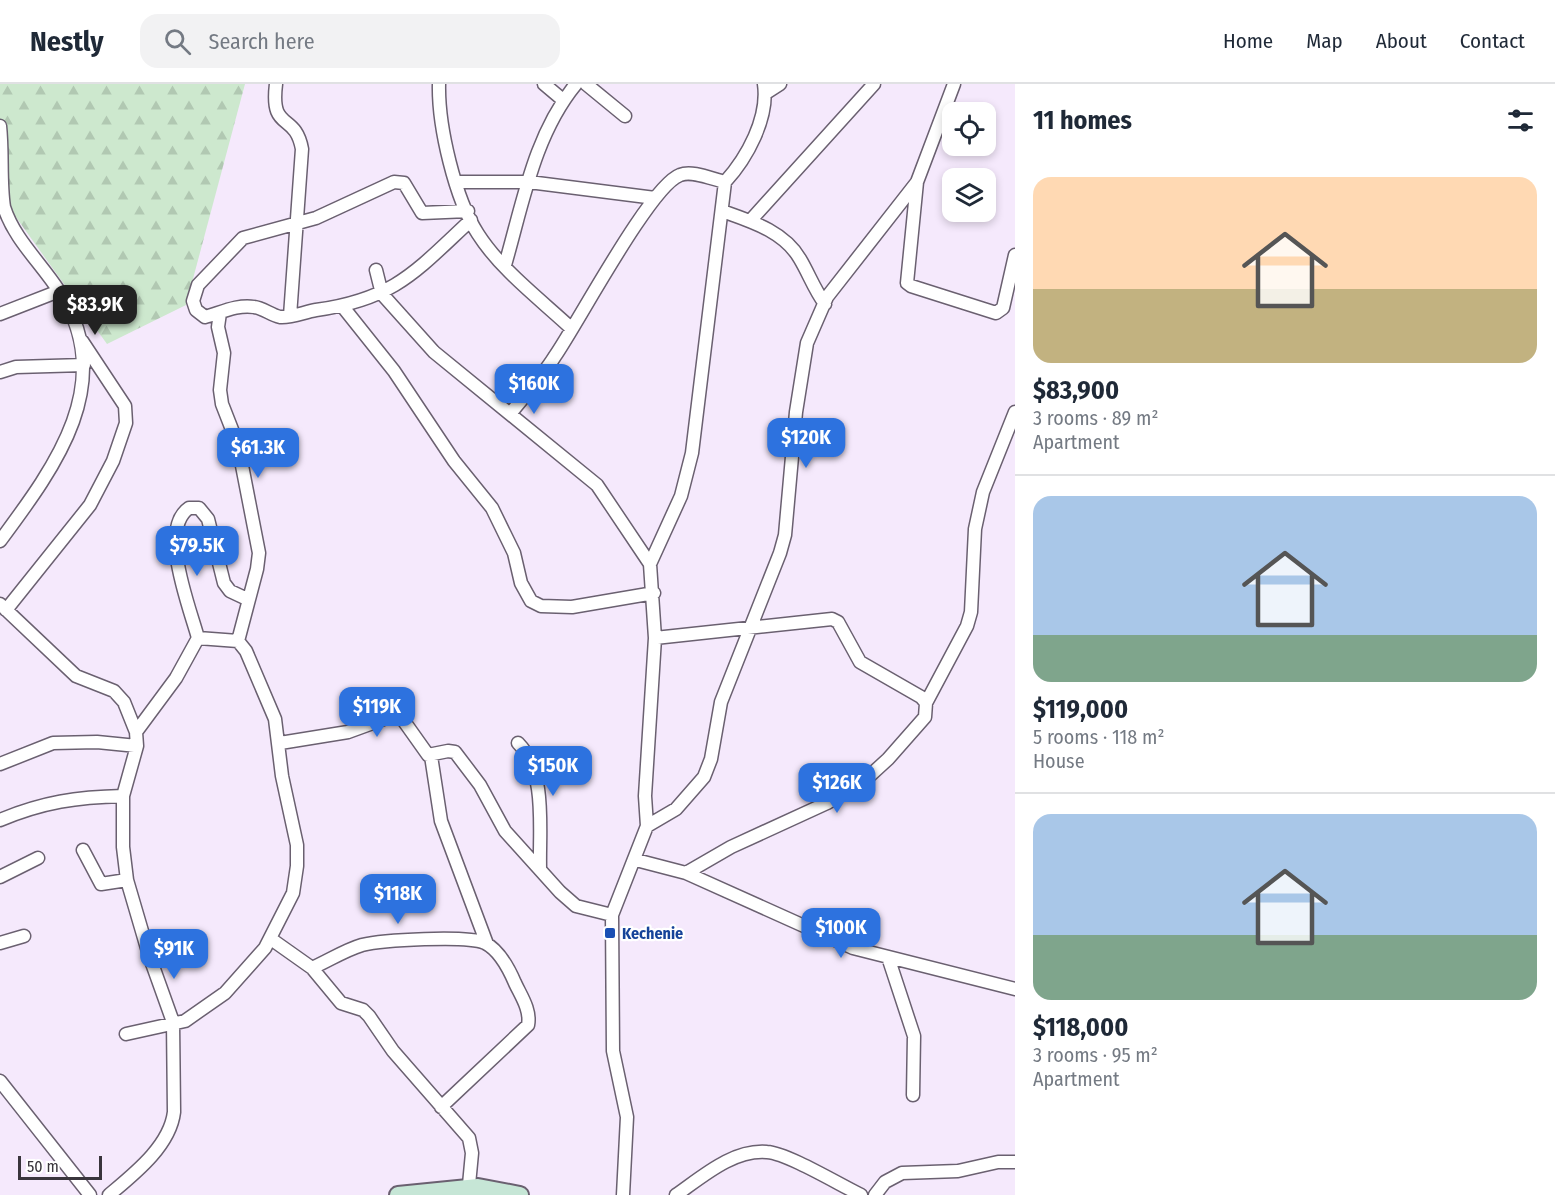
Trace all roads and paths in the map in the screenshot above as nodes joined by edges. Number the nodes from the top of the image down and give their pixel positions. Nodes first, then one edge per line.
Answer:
1 (276, 84) edge
2 (439, 84) edge
3 (544, 84) edge
4 (576, 84) edge
5 (586, 84) edge
6 (780, 84) edge
7 (874, 84) edge
8 (954, 84) edge
9 (765, 88) edge
10 (563, 100) junction
11 (625, 116) dead end
12 (0, 126) edge
13 (456, 182) junction
14 (529, 182) junction
15 (725, 182) junction
16 (918, 182) junction
17 (655, 198) junction
18 (722, 211) junction
19 (469, 216) junction
20 (750, 221) junction
21 (298, 224) junction
22 (1015, 255) edge
23 (505, 265) junction
24 (376, 270) dead end
25 (59, 291) junction
26 (382, 294) junction
27 (826, 301) junction
28 (343, 307) junction
29 (220, 313) junction
30 (0, 314) edge
31 (290, 316) junction
32 (572, 329) junction
33 (80, 338) junction
34 (84, 364) junction
35 (0, 372) edge
36 (1015, 412) edge
37 (510, 414) junction
38 (0, 541) edge
39 (650, 564) junction
40 (654, 593) junction
41 (247, 599) junction
42 (3, 607) edge
43 (749, 628) junction
44 (198, 638) junction
45 (655, 638) junction
46 (238, 641) junction
47 (926, 703) junction
48 (136, 732) junction
49 (280, 743) junction
50 (518, 743) dead end
51 (137, 746) junction
52 (431, 756) junction
53 (0, 764) edge
54 (123, 796) junction
55 (0, 820) edge
56 (646, 826) junction
57 (83, 850) dead end
58 (38, 858) dead end
59 (636, 860) junction
60 (540, 868) junction
61 (686, 873) junction
62 (0, 877) edge
63 (127, 880) junction
64 (612, 915) junction
65 (24, 936) dead end
66 (271, 939) junction
67 (0, 943) edge
68 (487, 944) junction
69 (888, 957) junction
70 (312, 968) junction
71 (1015, 989) edge
72 (173, 1022) junction
73 (126, 1034) dead end
74 (2, 1088) edge
75 (912, 1095) dead end
76 (441, 1107) junction
77 (1014, 1165) edge
78 (468, 1191) edge
79 (90, 1195) edge
80 (109, 1195) edge
81 (398, 1195) edge
82 (520, 1195) edge
83 (623, 1195) edge
84 (675, 1195) edge
85 (861, 1195) edge
86 (875, 1195) edge

1 - 21 street
2 - 13 street
3 - 10 street
4 - 10 street
5 - 11 street
6 - 9 street
7 - 20 street
8 - 16 street
9 - 15 street
10 - 14 street
12 - 25 street
13 - 14 street
13 - 19 street
14 - 17 street
14 - 23 street
15 - 17 street
15 - 18 street
16 - 22 street
16 - 27 street
17 - 32 street
18 - 20 street
18 - 39 street
19 - 21 street
19 - 23 street
19 - 26 street
20 - 27 street
21 - 29 street
21 - 31 street
23 - 32 street
24 - 26 street
25 - 30 street
25 - 33 street
26 - 28 street
26 - 37 street
27 - 43 street
28 - 31 street
28 - 40 street
29 - 31 street
29 - 41 street
32 - 37 street
33 - 34 street
33 - 42 street
34 - 35 street
34 - 38 street
36 - 47 street
37 - 39 street
39 - 40 street
40 - 45 street
41 - 44 street
41 - 46 street
42 - 48 street
43 - 45 street
43 - 47 street
43 - 56 street
44 - 46 street
44 - 48 street
45 - 56 street
46 - 49 street
47 - 61 street
48 - 51 street
49 - 52 street
49 - 66 street
50 - 60 street
51 - 53 street
51 - 54 street
52 - 60 street
52 - 68 street
54 - 55 street
54 - 63 street
56 - 59 street
57 - 63 street
58 - 62 street
59 - 61 street
59 - 64 street
60 - 64 street
61 - 69 street
63 - 72 street
64 - 83 street
65 - 67 street
66 - 70 street
66 - 72 street
68 - 70 street
68 - 76 street
69 - 71 street
69 - 75 street
70 - 76 street
72 - 73 street
72 - 80 street
74 - 79 street
76 - 78 street
77 - 86 street
78 - 81 main road
78 - 82 main road
84 - 85 street

